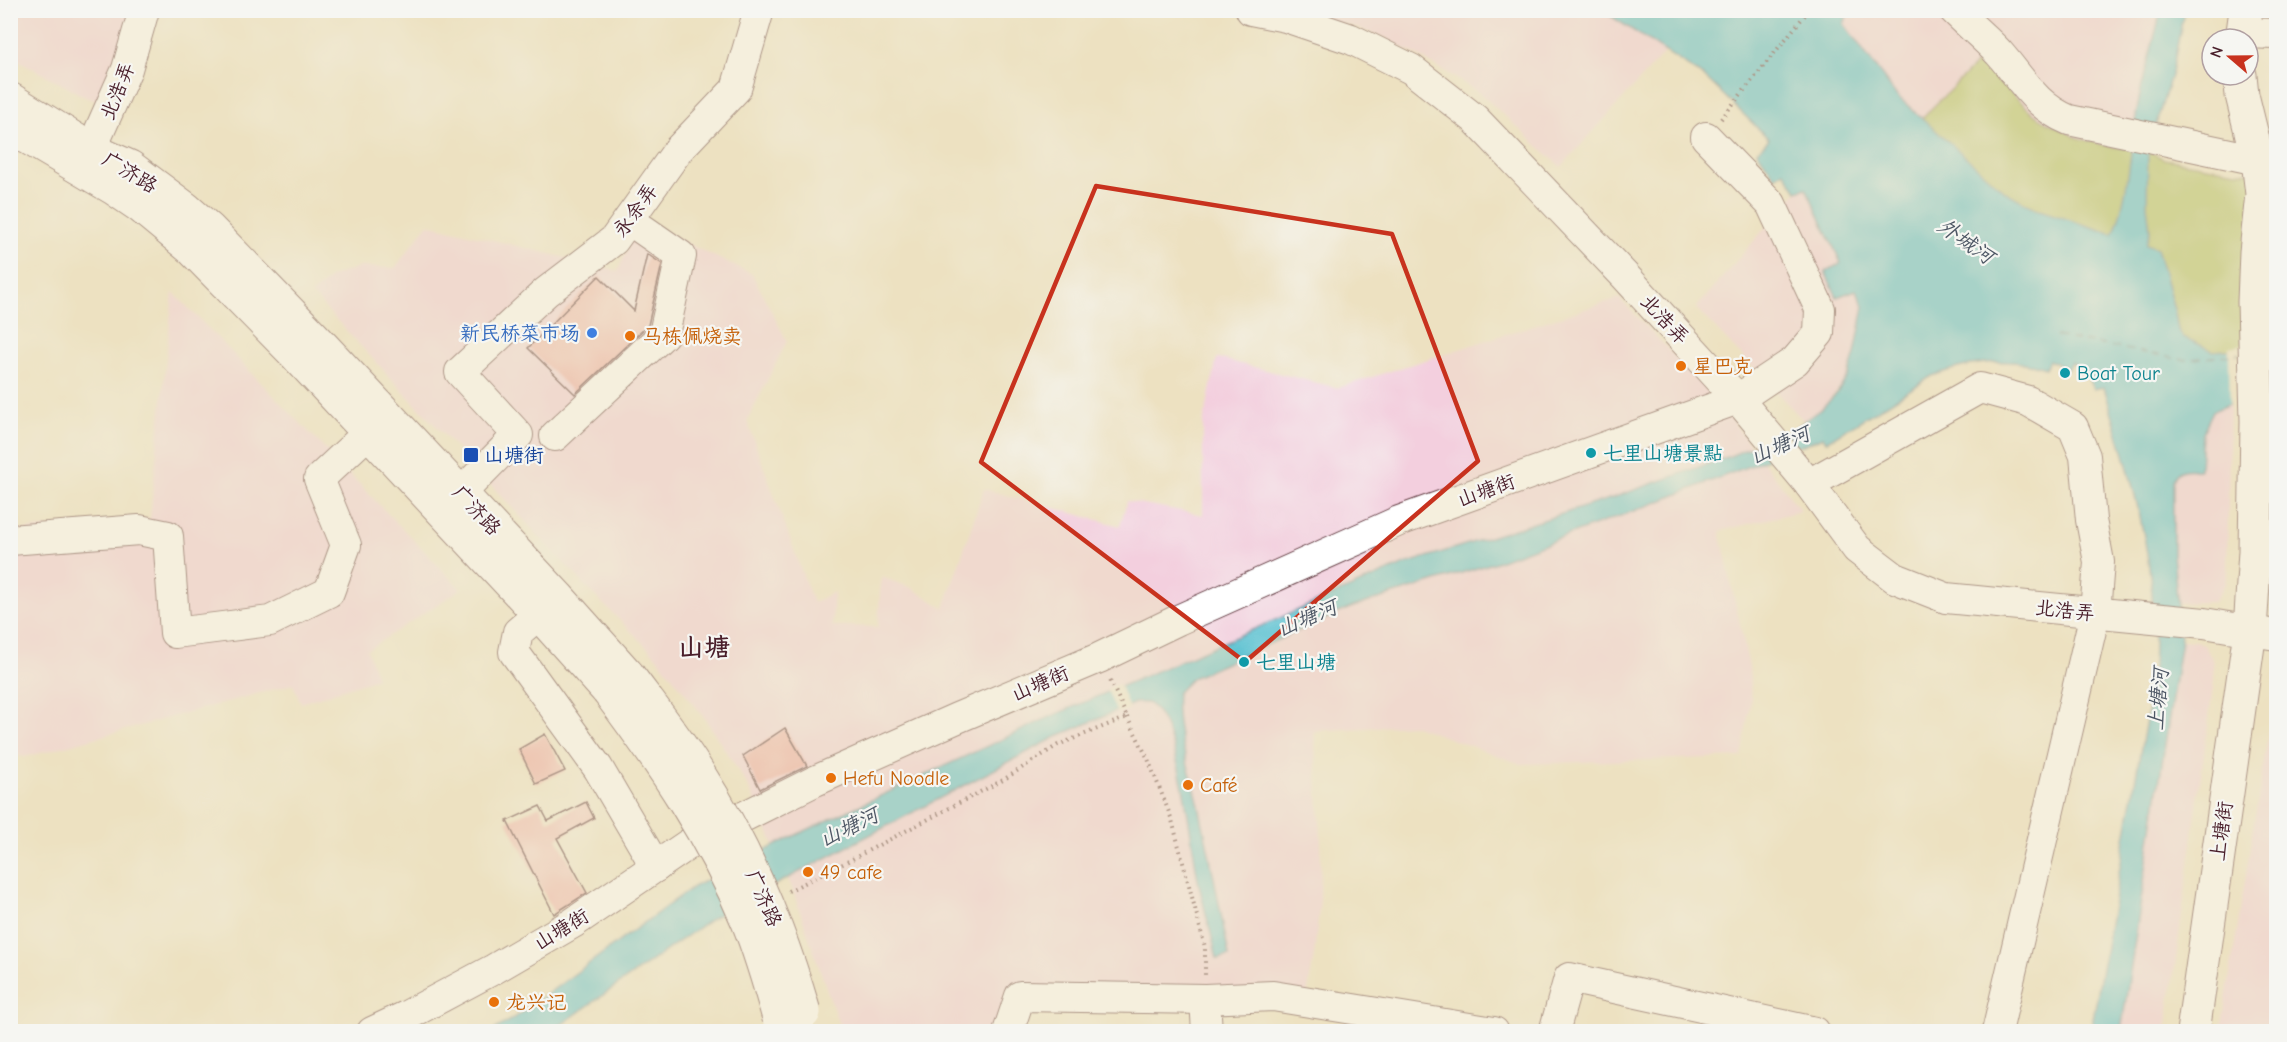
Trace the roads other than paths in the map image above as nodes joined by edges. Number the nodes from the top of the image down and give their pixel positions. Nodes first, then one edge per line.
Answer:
1 (144, 10) edge
2 (759, 10) edge
3 (1251, 10) edge
4 (1954, 10) edge
5 (2260, 30) edge
6 (2277, 34) edge
7 (2241, 87) edge
8 (10, 99) edge
9 (10, 127) edge
10 (1714, 128) road end
11 (87, 159) junction
12 (2258, 160) junction
13 (628, 220) junction
14 (1738, 399) junction
15 (368, 433) junction
16 (555, 436) dead end
17 (1801, 476) junction
18 (461, 493) junction
19 (10, 540) edge
20 (539, 614) junction
21 (2109, 614) junction
22 (2263, 633) edge
23 (618, 683) junction
24 (656, 867) junction
25 (1205, 999) junction
26 (793, 1023) edge
27 (372, 1032) edge
28 (1008, 1032) edge
29 (1207, 1032) edge
30 (1494, 1032) edge
31 (1554, 1032) edge
32 (1815, 1032) edge
33 (1997, 1032) edge
34 (2193, 1032) edge

1 - 11 street, 北浩弄
2 - 13 street, 永余弄
3 - 14 street, 北浩弄
4 - 12 street
5 - 6 street
7 - 12 main road, 上塘街
8 - 11 main road, 广济路
9 - 11 main road, 广济路
10 - 14 street, 山塘街
11 - 15 main road, 广济路
11 - 18 main road, 广济路
12 - 22 main road, 上塘街
13 - 16 street
13 - 18 street, 永余弄
14 - 17 street, 北浩弄
14 - 24 street, 山塘街
15 - 19 street
15 - 20 main road, 广济路
17 - 21 street, 北浩弄
17 - 21 street
18 - 23 main road, 广济路
20 - 23 main road, 广济路
20 - 24 street
21 - 22 street, 北浩弄
21 - 33 street
22 - 34 main road, 上塘街
23 - 26 main road, 广济路, bridge
24 - 27 street, 山塘街
25 - 28 street
25 - 29 street
25 - 30 street
31 - 32 street

